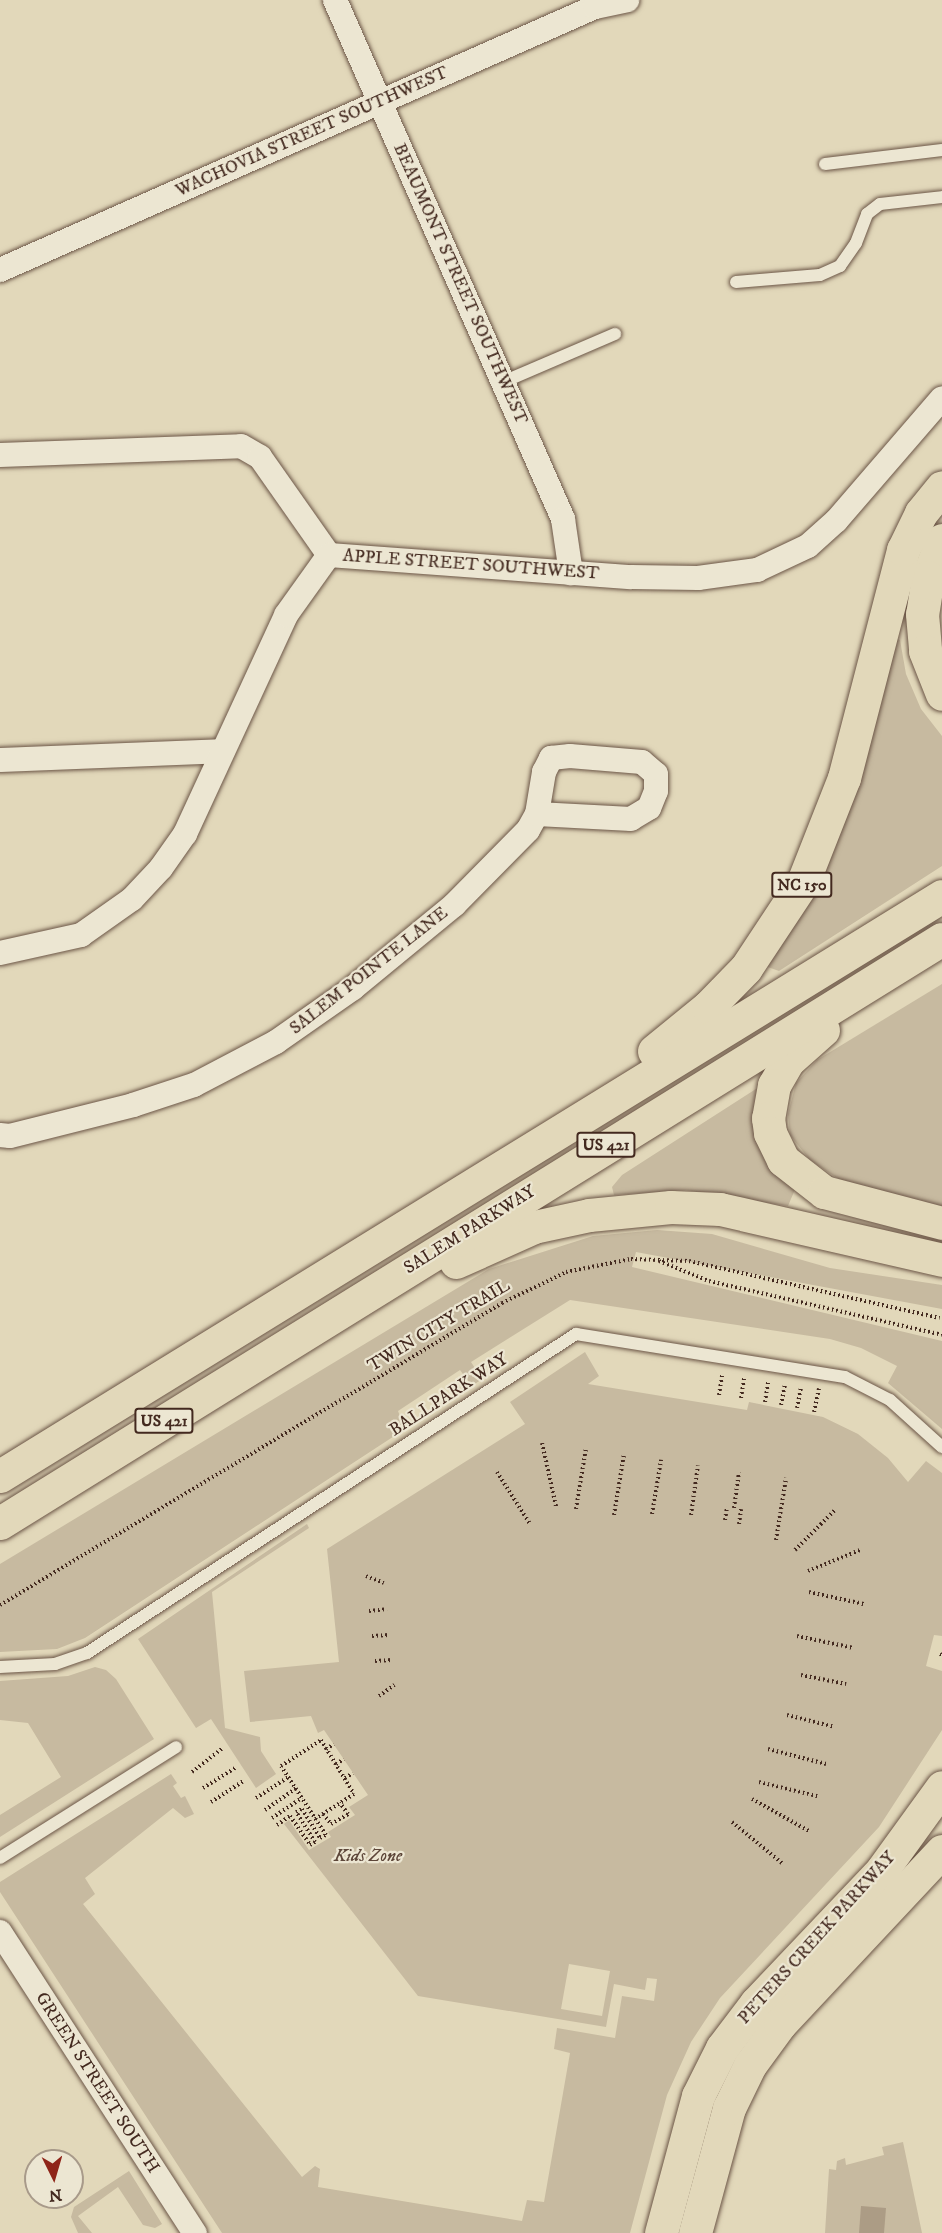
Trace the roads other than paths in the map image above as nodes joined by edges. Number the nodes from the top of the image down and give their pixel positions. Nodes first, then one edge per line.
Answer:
1 (334, 0) edge
2 (627, 0) edge
3 (380, 102) junction
4 (942, 150) edge
5 (825, 164) dead end
6 (942, 197) edge
7 (0, 270) edge
8 (736, 282) dead end
9 (615, 334) dead end
10 (503, 382) junction
11 (942, 398) edge
12 (0, 455) edge
13 (942, 487) edge
14 (942, 540) edge
15 (328, 555) junction
16 (571, 573) junction
17 (942, 694) edge
18 (221, 751) junction
19 (0, 760) edge
20 (537, 814) junction
21 (942, 896) edge
22 (942, 939) edge
23 (0, 953) edge
24 (886, 974) junction
25 (0, 1135) edge
26 (495, 1171) junction
27 (942, 1223) edge
28 (942, 1260) edge
29 (328, 1318) junction
30 (942, 1448) edge
31 (0, 1476) edge
32 (0, 1523) edge
33 (0, 1667) edge
34 (176, 1747) dead end
35 (942, 1787) edge
36 (942, 1851) edge
37 (0, 1858) edge
38 (0, 1932) edge
39 (195, 2233) edge
40 (662, 2233) edge
41 (695, 2233) edge

1 - 3 street, BEAUMONT STREET SOUTHWEST
2 - 3 street, WACHOVIA STREET SOUTHWEST
3 - 7 street, WACHOVIA STREET SOUTHWEST
3 - 10 street, BEAUMONT STREET SOUTHWEST
4 - 5 lane
6 - 8 lane
9 - 10 lane
10 - 16 street, BEAUMONT STREET SOUTHWEST
11 - 16 street, APPLE STREET SOUTHWEST
12 - 15 street, APPLE STREET SOUTHWEST
13 - 26 main road, NC 150
14 - 17 main road
15 - 16 street, APPLE STREET SOUTHWEST
15 - 18 street
18 - 19 street
18 - 23 street
20 - 20 street, SALEM POINTE LANE
20 - 25 street, SALEM POINTE LANE
21 - 26 main road, SALEM PARKWAY / US 421
22 - 24 main road, SALEM PARKWAY / US 421
24 - 27 main road
24 - 29 main road, SALEM PARKWAY / US 421
26 - 31 main road, SALEM PARKWAY / US 421
28 - 29 main road
29 - 32 main road, SALEM PARKWAY / US 421
30 - 33 lane, BALLPARK WAY
34 - 37 lane
35 - 40 main road, PETERS CREEK PARKWAY
36 - 41 main road, PETERS CREEK PARKWAY
38 - 39 street, GREEN STREET SOUTH

